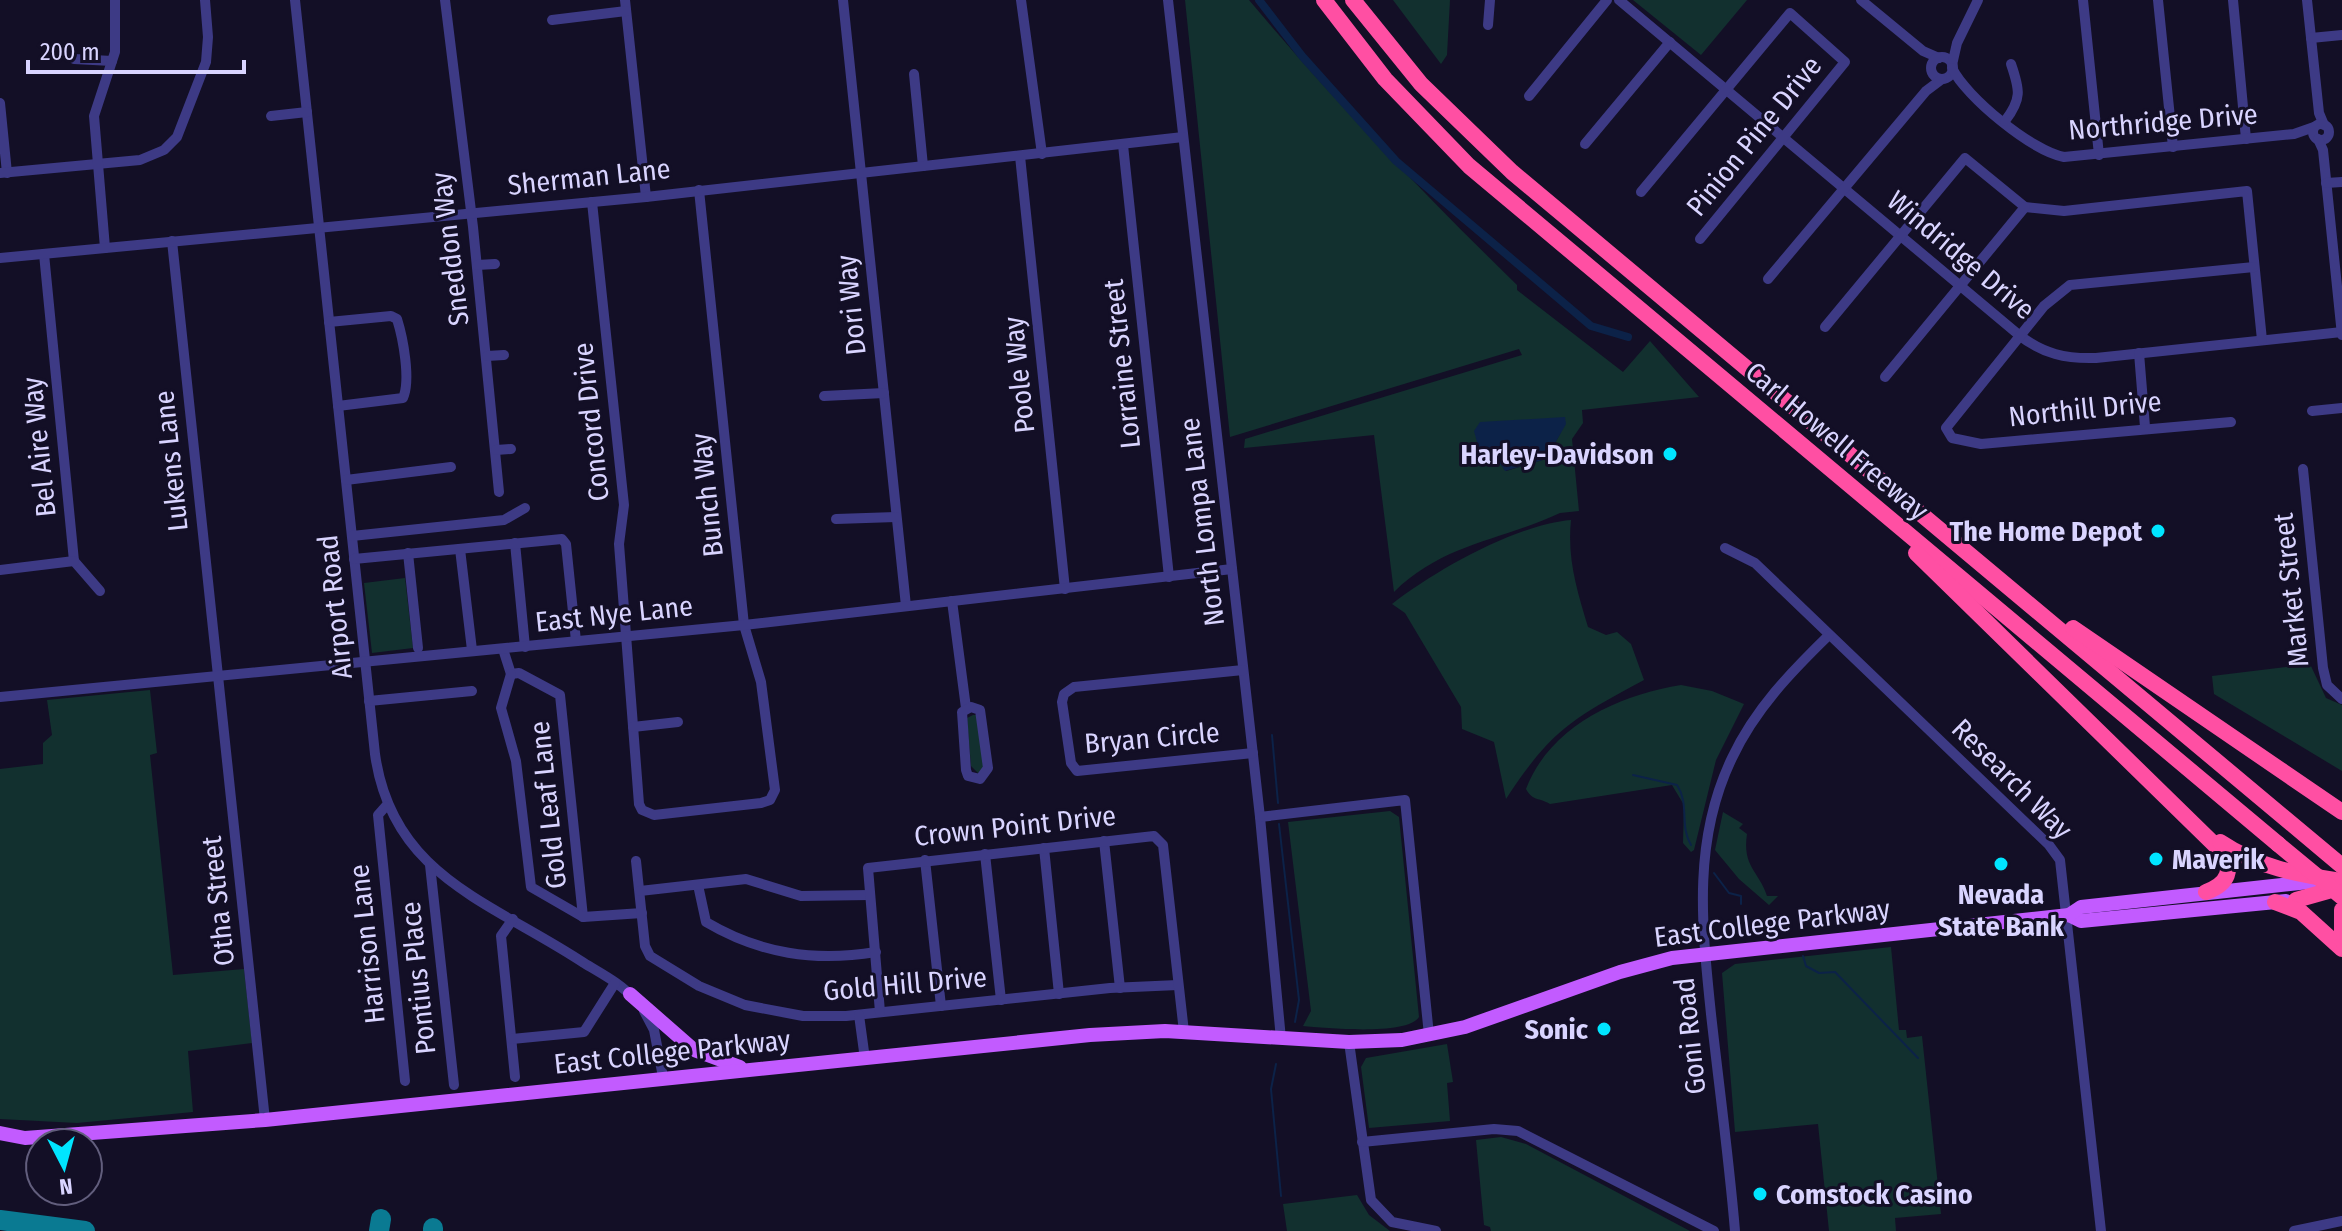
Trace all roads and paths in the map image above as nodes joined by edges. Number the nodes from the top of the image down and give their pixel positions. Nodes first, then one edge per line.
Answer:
1 (115, 0) edge
2 (205, 0) edge
3 (295, 0) edge
4 (445, 0) edge
5 (843, 0) edge
6 (1021, 0) edge
7 (1168, 0) edge
8 (1324, 0) edge
9 (1353, 0) edge
10 (1490, 0) edge
11 (1607, 0) edge
12 (1619, 0) edge
13 (1978, 0) edge
14 (2083, 0) edge
15 (2158, 0) edge
16 (2233, 0) edge
17 (2307, 0) edge
18 (1865, 1) edge
19 (626, 6) edge
20 (552, 20) dead end
21 (1488, 25) dead end
22 (2342, 35) edge
23 (2311, 38) junction
24 (1670, 42) junction
25 (1957, 43) junction
26 (1923, 51) junction
27 (1940, 58) junction
28 (74, 59) dead end
29 (112, 61) junction
30 (2011, 64) dead end
31 (1952, 66) junction
32 (1931, 70) junction
33 (914, 74) dead end
34 (1943, 79) junction
35 (1965, 87) junction
36 (1728, 90) junction
37 (1927, 90) junction
38 (1529, 96) dead end
39 (0, 103) edge
40 (307, 112) junction
41 (271, 116) dead end
42 (2005, 121) junction
43 (2342, 129) edge
44 (2321, 132) junction
45 (1183, 137) junction
46 (1784, 137) junction
47 (2246, 139) junction
48 (1585, 144) dead end
49 (1123, 145) junction
50 (2173, 147) junction
51 (1042, 154) junction
52 (2099, 155) junction
53 (1020, 156) junction
54 (98, 164) junction
55 (923, 166) junction
56 (4, 173) edge
57 (861, 173) junction
58 (2342, 182) edge
59 (2326, 183) junction
60 (1845, 188) junction
61 (699, 190) junction
62 (1641, 192) dead end
63 (646, 197) junction
64 (592, 202) junction
65 (2025, 207) junction
66 (471, 214) junction
67 (319, 230) junction
68 (1901, 235) junction
69 (1700, 239) dead end
70 (172, 241) junction
71 (105, 248) junction
72 (44, 254) junction
73 (0, 258) edge
74 (495, 264) dead end
75 (477, 265) junction
76 (2254, 267) junction
77 (1768, 279) dead end
78 (1961, 285) junction
79 (329, 322) junction
80 (1825, 327) dead end
81 (2342, 333) edge
82 (2019, 335) junction
83 (2262, 340) junction
84 (2139, 353) junction
85 (504, 355) dead end
86 (487, 356) junction
87 (1885, 377) dead end
88 (884, 393) junction
89 (824, 396) dead end
90 (338, 406) junction
91 (2342, 408) edge
92 (2312, 411) dead end
93 (2231, 422) dead end
94 (2145, 427) junction
95 (511, 449) dead end
96 (496, 450) junction
97 (451, 467) dead end
98 (2303, 469) dead end
99 (346, 480) junction
100 (499, 492) dead end
101 (1869, 502) junction
102 (1913, 506) junction
103 (525, 508) dead end
104 (896, 517) junction
105 (836, 519) dead end
106 (352, 536) junction
107 (515, 543) junction
108 (1725, 548) dead end
109 (460, 549) junction
110 (408, 553) junction
111 (354, 559) junction
112 (74, 561) junction
113 (1232, 569) junction
114 (0, 570) edge
115 (1169, 577) junction
116 (1065, 589) junction
117 (100, 591) dead end
118 (952, 601) junction
119 (906, 606) junction
120 (744, 625) junction
121 (1829, 635) junction
122 (627, 636) junction
123 (576, 641) junction
124 (525, 647) junction
125 (418, 648) dead end
126 (503, 649) junction
127 (472, 650) junction
128 (365, 663) junction
129 (1243, 670) junction
130 (511, 674) junction
131 (219, 676) junction
132 (472, 691) dead end
133 (0, 697) edge
134 (2342, 699) edge
135 (369, 701) junction
136 (966, 708) junction
137 (678, 722) dead end
138 (633, 727) junction
139 (1253, 753) junction
140 (386, 806) junction
141 (2341, 812) edge
142 (658, 813) joint
143 (1260, 817) junction
144 (2199, 826) junction
145 (1104, 841) junction
146 (1044, 848) junction
147 (985, 854) junction
148 (925, 860) junction
149 (636, 861) dead end
150 (430, 865) junction
151 (2339, 883) edge
152 (698, 885) junction
153 (640, 891) junction
154 (2294, 891) junction
155 (2206, 892) junction
156 (870, 895) junction
157 (2275, 902) junction
158 (2342, 910) edge
159 (642, 913) junction
160 (2069, 915) junction
161 (583, 917) junction
162 (513, 919) junction
163 (2342, 940) edge
164 (2342, 949) edge
165 (876, 952) junction
166 (1705, 953) junction
167 (615, 983) junction
168 (1178, 985) junction
169 (1120, 988) junction
170 (630, 994) junction
171 (1059, 994) junction
172 (1001, 1000) junction
173 (941, 1006) junction
174 (880, 1012) junction
175 (859, 1015) junction
176 (1184, 1032) junction
177 (1429, 1035) junction
178 (512, 1039) junction
179 (1281, 1039) junction
180 (1349, 1042) junction
181 (865, 1059) junction
182 (748, 1070) junction
183 (515, 1077) dead end
184 (663, 1077) junction
185 (405, 1081) dead end
186 (454, 1085) dead end
187 (265, 1120) junction
188 (0, 1133) edge
189 (1362, 1142) junction
190 (2342, 1221) edge
191 (1436, 1231) edge
192 (1714, 1231) edge
193 (1735, 1231) edge
194 (2101, 1231) edge
195 (2294, 1231) edge

1 - 29 street
2 - 54 street
3 - 40 street, Airport Road
4 - 66 street, Sneddon Way
5 - 57 street, Dori Way
6 - 51 street
7 - 45 street, North Lompa Lane
8 - 101 highway, Carl Howell Freeway
9 - 102 highway, Carl Howell Freeway
10 - 21 street
11 - 38 street
12 - 24 street, Windridge Drive
13 - 25 street
14 - 52 street
15 - 50 street
16 - 47 street
17 - 23 street
18 - 26 street
19 - 20 street
19 - 63 street
22 - 23 street
23 - 44 street
24 - 36 street, Windridge Drive
24 - 48 street
25 - 27 street
25 - 31 street
26 - 27 street
26 - 32 street
27 - 31 street
27 - 32 street
28 - 29 street
29 - 54 street
30 - 42 street
31 - 34 street
31 - 35 street, Northridge Drive
32 - 34 street, Northridge Drive
32 - 37 street
33 - 55 street
34 - 35 street, Northridge Drive
34 - 37 street
35 - 42 street, Northridge Drive
36 - 46 street, Windridge Drive
36 - 46 street, Pinion Pine Drive
36 - 62 street
37 - 60 street
39 - 56 street
40 - 41 street
40 - 67 street, Airport Road
42 - 52 street, Northridge Drive
43 - 44 street, Northridge Drive
44 - 47 street, Northridge Drive
44 - 59 street
45 - 49 street, Sherman Lane
45 - 113 street, North Lompa Lane
46 - 60 street, Windridge Drive
46 - 69 street, Pinion Pine Drive
47 - 50 street, Northridge Drive
49 - 51 street, Sherman Lane
49 - 115 street, Lorraine Street
50 - 52 street, Northridge Drive
51 - 53 street, Sherman Lane
53 - 55 street, Sherman Lane
53 - 116 street, Poole Way
54 - 56 street
54 - 71 street
55 - 57 street, Sherman Lane
57 - 61 street, Sherman Lane
57 - 88 street, Dori Way
58 - 59 street
59 - 81 street
60 - 68 street, Windridge Drive
60 - 77 street
61 - 63 street, Sherman Lane
61 - 120 street, Bunch Way
63 - 64 street, Sherman Lane
64 - 66 street, Sherman Lane
64 - 122 street, Concord Drive
65 - 68 street
65 - 76 street
65 - 78 street
66 - 67 street, Sherman Lane
66 - 75 street, Sneddon Way
67 - 70 street, Sherman Lane
67 - 79 street, Airport Road
68 - 78 street, Windridge Drive
68 - 80 street
70 - 71 street, Sherman Lane
70 - 131 street, Lukens Lane
71 - 72 street, Sherman Lane
72 - 73 street, Sherman Lane
72 - 112 street, Bel Aire Way
74 - 75 street
75 - 86 street, Sneddon Way
76 - 82 street
76 - 83 street
78 - 82 street, Windridge Drive
78 - 87 street
79 - 90 street, Airport Road
79 - 90 street
81 - 83 street, Windridge Drive
82 - 84 street, Windridge Drive
82 - 94 street, Northill Drive
83 - 84 street, Windridge Drive
84 - 94 street
85 - 86 street
86 - 96 street, Sneddon Way
88 - 89 street
88 - 104 street, Dori Way
90 - 99 street, Airport Road
91 - 92 street
93 - 94 street, Northill Drive
95 - 96 street
96 - 100 street, Sneddon Way
97 - 99 street
98 - 134 street, Market Street
99 - 106 street, Airport Road
101 - 144 highway
101 - 151 highway, Carl Howell Freeway, bridge
102 - 141 highway
102 - 151 highway, Carl Howell Freeway
103 - 106 street
104 - 105 street
104 - 119 street, Dori Way
106 - 111 street, Airport Road
107 - 109 street
107 - 123 street
107 - 124 street
108 - 121 street, Research Way
109 - 110 street
109 - 127 street
110 - 111 street
110 - 125 street
111 - 128 street, Airport Road
112 - 114 street
112 - 117 street
113 - 115 street, East Nye Lane
113 - 129 street, North Lompa Lane
115 - 116 street, East Nye Lane
116 - 118 street, East Nye Lane
118 - 119 street, East Nye Lane
118 - 136 street
119 - 120 street, East Nye Lane
120 - 122 street, East Nye Lane
120 - 142 street, Bunch Way
121 - 160 street, Research Way
121 - 166 street, Goni Road
122 - 123 street, East Nye Lane
122 - 138 street, Concord Drive
123 - 124 street, East Nye Lane
124 - 126 street, East Nye Lane
126 - 127 street, East Nye Lane
126 - 130 street
127 - 128 street, East Nye Lane
128 - 131 street, East Nye Lane
128 - 135 street, Airport Road
129 - 139 street, North Lompa Lane
129 - 139 street, Bryan Circle
130 - 161 street, Gold Leaf Lane
130 - 161 street, Gold Leaf Lane
131 - 133 street, East Nye Lane
131 - 187 street, Otha Street
132 - 135 street
135 - 140 street, Airport Road
136 - 136 street
137 - 138 street
138 - 142 street, Concord Drive
139 - 143 street, North Lompa Lane
140 - 150 street, Airport Road
140 - 185 street, Harrison Lane
143 - 177 street
143 - 179 street, North Lompa Lane
144 - 151 highway
144 - 155 highway
145 - 146 street, Crown Point Drive
145 - 168 street, Crown Point Drive
145 - 169 street
146 - 147 street, Crown Point Drive
146 - 171 street
147 - 148 street, Crown Point Drive
147 - 172 street
148 - 156 street, Crown Point Drive
148 - 173 street
149 - 153 street, Gold Hill Drive
150 - 162 street, Airport Road
150 - 186 street, Pontius Place
151 - 154 highway
152 - 153 street
152 - 156 street
152 - 165 street
153 - 159 street, Gold Hill Drive
154 - 155 main road, East College Parkway
154 - 157 main road, East College Parkway
155 - 160 main road, East College Parkway
156 - 165 street
157 - 160 main road, East College Parkway
157 - 164 highway
158 - 163 highway
159 - 161 street, Gold Leaf Lane
159 - 175 street, Gold Hill Drive
160 - 166 main road, East College Parkway
160 - 194 street, Research Way
162 - 167 street, Airport Road
162 - 178 street
165 - 174 street
166 - 177 main road, East College Parkway
166 - 193 street, Goni Road
167 - 170 street, Airport Road
167 - 178 street
168 - 169 street, Gold Hill Drive
168 - 176 street
169 - 171 street, Gold Hill Drive
170 - 182 main road
170 - 184 street, Airport Road
171 - 172 street, Gold Hill Drive
172 - 173 street, Gold Hill Drive
173 - 174 street, Gold Hill Drive
174 - 175 street, Gold Hill Drive
175 - 181 street
176 - 179 main road, East College Parkway
176 - 181 main road, East College Parkway
177 - 180 main road, East College Parkway
178 - 183 street
179 - 180 main road, East College Parkway
180 - 189 street
181 - 182 main road, East College Parkway
182 - 184 main road, East College Parkway
184 - 187 main road, East College Parkway
187 - 188 main road, East College Parkway
189 - 191 street
189 - 192 street
190 - 195 street

